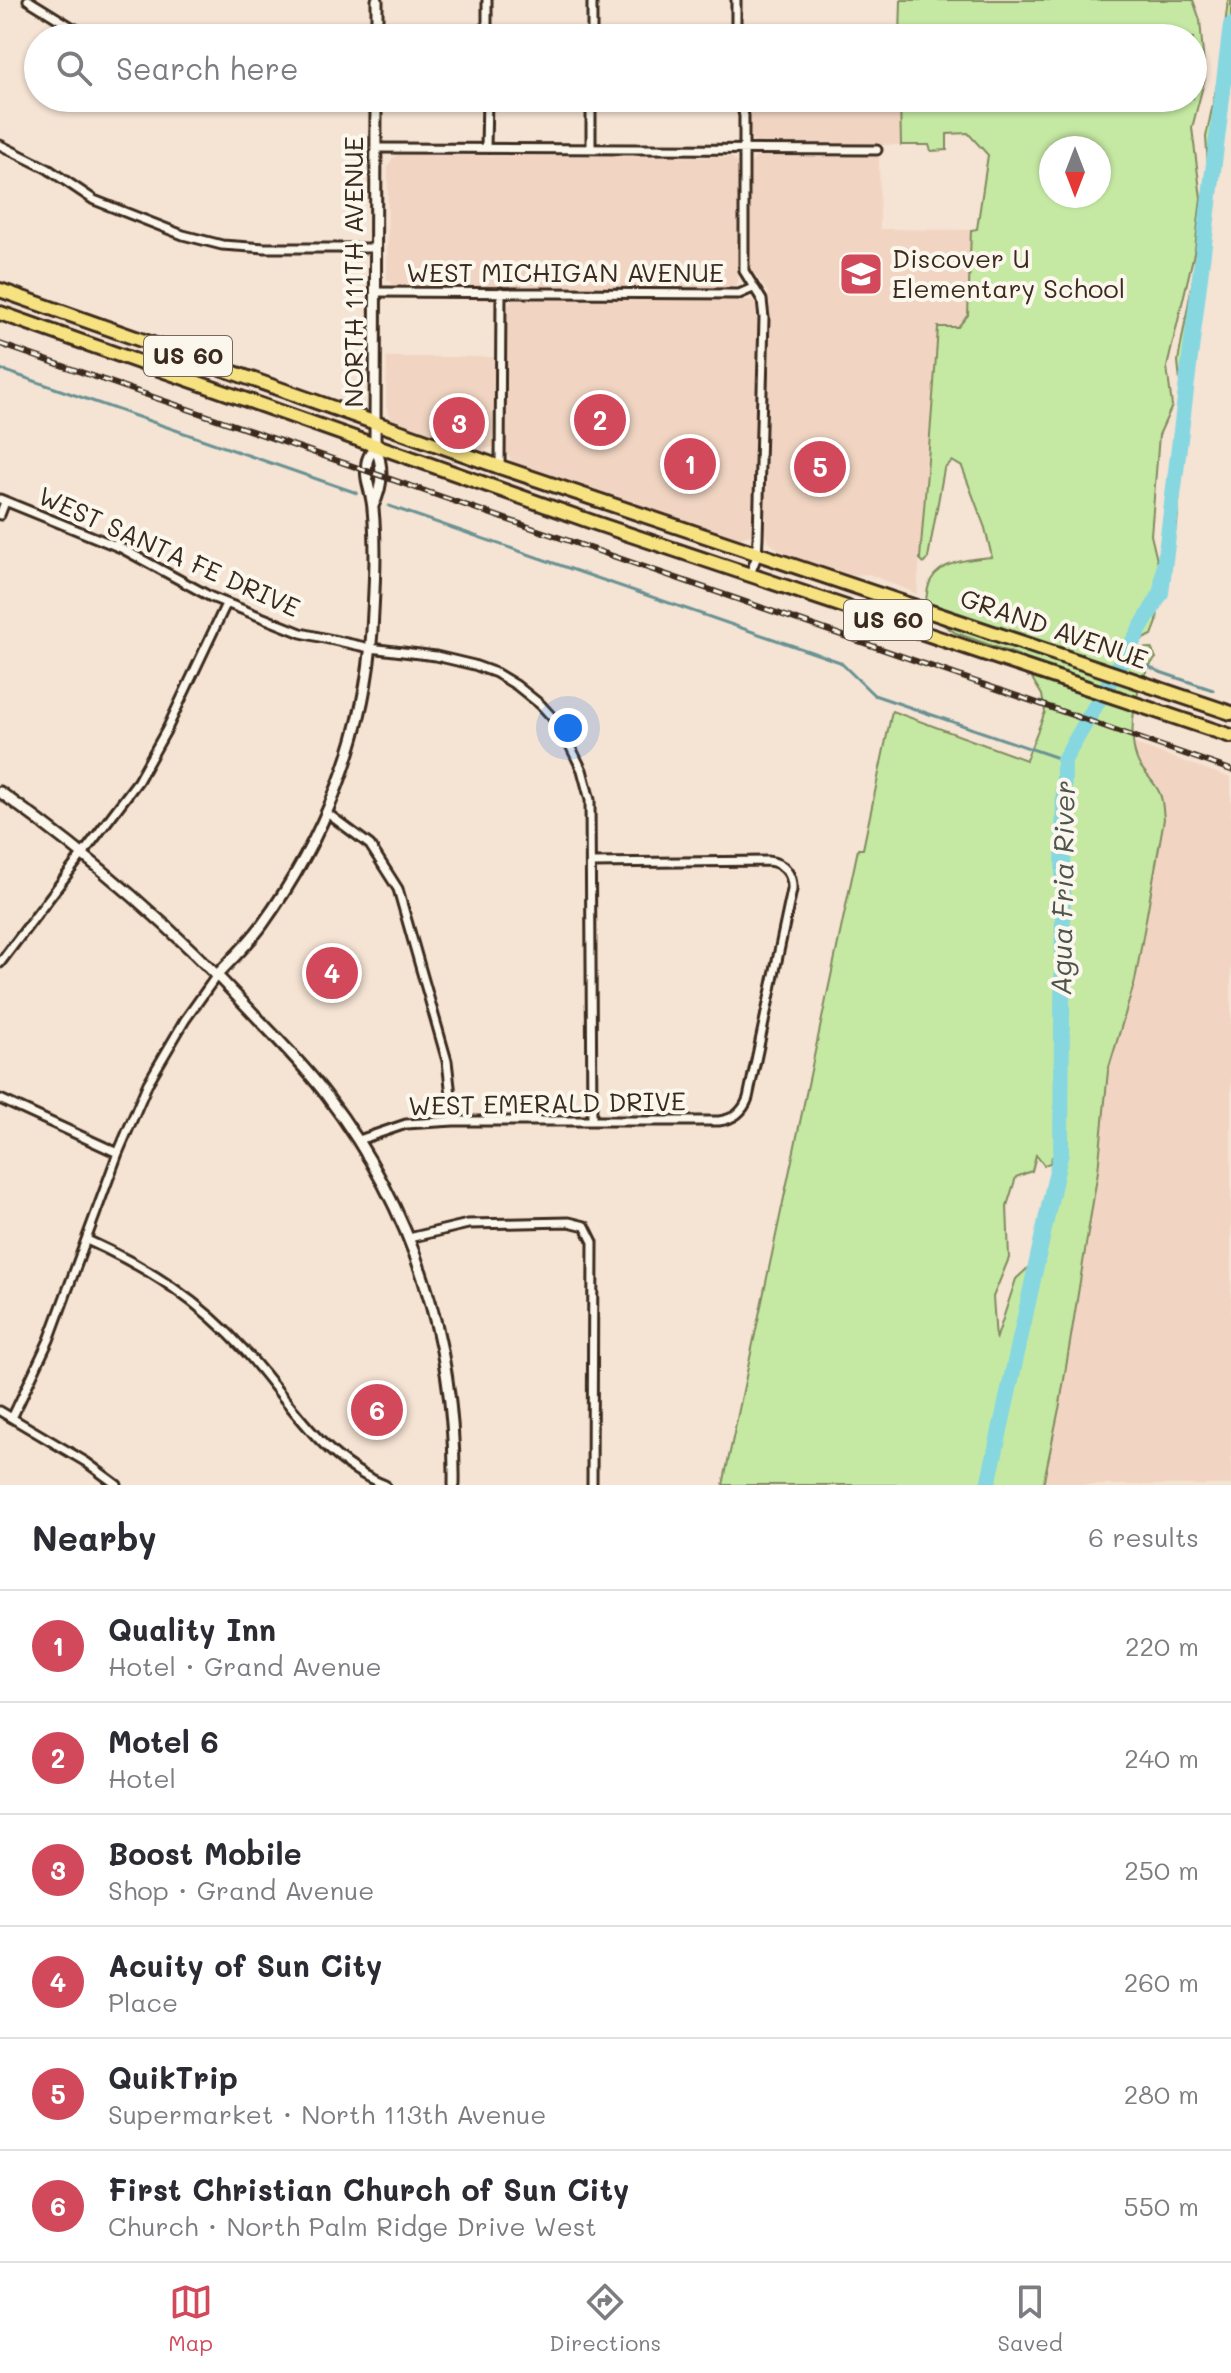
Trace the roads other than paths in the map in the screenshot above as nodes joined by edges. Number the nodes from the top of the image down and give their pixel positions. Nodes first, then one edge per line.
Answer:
1 (28, 0) edge
2 (377, 0) edge
3 (487, 0) edge
4 (592, 0) edge
5 (736, 0) edge
6 (67, 24) edge
7 (377, 24) edge
8 (487, 24) edge
9 (592, 24) edge
10 (736, 24) edge
11 (376, 112) edge
12 (487, 112) edge
13 (591, 112) edge
14 (743, 112) edge
15 (0, 145) edge
16 (377, 148) junction
17 (486, 148) junction
18 (591, 149) junction
19 (743, 149) junction
20 (877, 150) dead end
21 (376, 248) junction
22 (753, 288) junction
23 (0, 290) edge
24 (375, 292) junction
25 (501, 292) junction
26 (0, 313) edge
27 (375, 423) junction
28 (375, 446) junction
29 (500, 467) junction
30 (3, 500) edge
31 (0, 515) edge
32 (757, 556) junction
33 (750, 574) junction
34 (226, 604) junction
35 (370, 648) junction
36 (1231, 713) edge
37 (1227, 734) edge
38 (0, 792) edge
39 (327, 813) junction
40 (81, 854) junction
41 (592, 863) junction
42 (0, 963) edge
43 (217, 975) junction
44 (0, 1099) edge
45 (592, 1120) junction
46 (454, 1121) junction
47 (359, 1140) junction
48 (118, 1153) junction
49 (409, 1238) junction
50 (87, 1240) junction
51 (0, 1411) edge
52 (12, 1418) junction
53 (117, 1485) edge
54 (385, 1485) edge
55 (454, 1485) edge
56 (592, 1485) edge

1 - 6 street
2 - 7 street
3 - 8 street
4 - 9 street
5 - 10 street
11 - 16 street, NORTH 111TH AVENUE
12 - 17 street
13 - 18 street
14 - 19 street
15 - 21 street
16 - 17 street
16 - 21 street, NORTH 111TH AVENUE
17 - 18 street
18 - 19 street
19 - 20 street
19 - 22 street
21 - 24 street, NORTH 111TH AVENUE
22 - 25 street, WEST MICHIGAN AVENUE
22 - 32 street
23 - 27 highway, GRAND AVENUE / US 60
24 - 25 street, WEST MICHIGAN AVENUE
24 - 27 street, NORTH 111TH AVENUE
25 - 29 street
26 - 28 highway, GRAND AVENUE / US 60
27 - 28 street, NORTH 111TH AVENUE
27 - 29 highway, GRAND AVENUE / US 60
28 - 33 highway, GRAND AVENUE / US 60
28 - 35 street, NORTH 111TH AVENUE
29 - 32 highway, GRAND AVENUE / US 60
30 - 31 street
30 - 34 street, WEST SANTA FE DRIVE
32 - 33 street
32 - 36 highway, GRAND AVENUE / US 60
33 - 37 highway, GRAND AVENUE / US 60
34 - 35 street, WEST SANTA FE DRIVE
34 - 40 street
35 - 39 street, NORTH 111TH AVENUE
35 - 41 street, WEST SANTA FE DRIVE
38 - 40 street
39 - 43 street, NORTH 111TH AVENUE
39 - 46 street
40 - 42 street
40 - 43 street
41 - 45 street, WEST SANTA FE DRIVE
41 - 45 street, WEST EMERALD DRIVE
43 - 47 street
43 - 48 street, NORTH 111TH AVENUE
44 - 48 street
45 - 46 street, WEST EMERALD DRIVE
46 - 47 street, WEST EMERALD DRIVE
47 - 49 street
48 - 50 street, NORTH 111TH AVENUE
49 - 55 street
49 - 56 street
50 - 52 street, NORTH 111TH AVENUE
50 - 54 street
51 - 52 street
52 - 53 street

